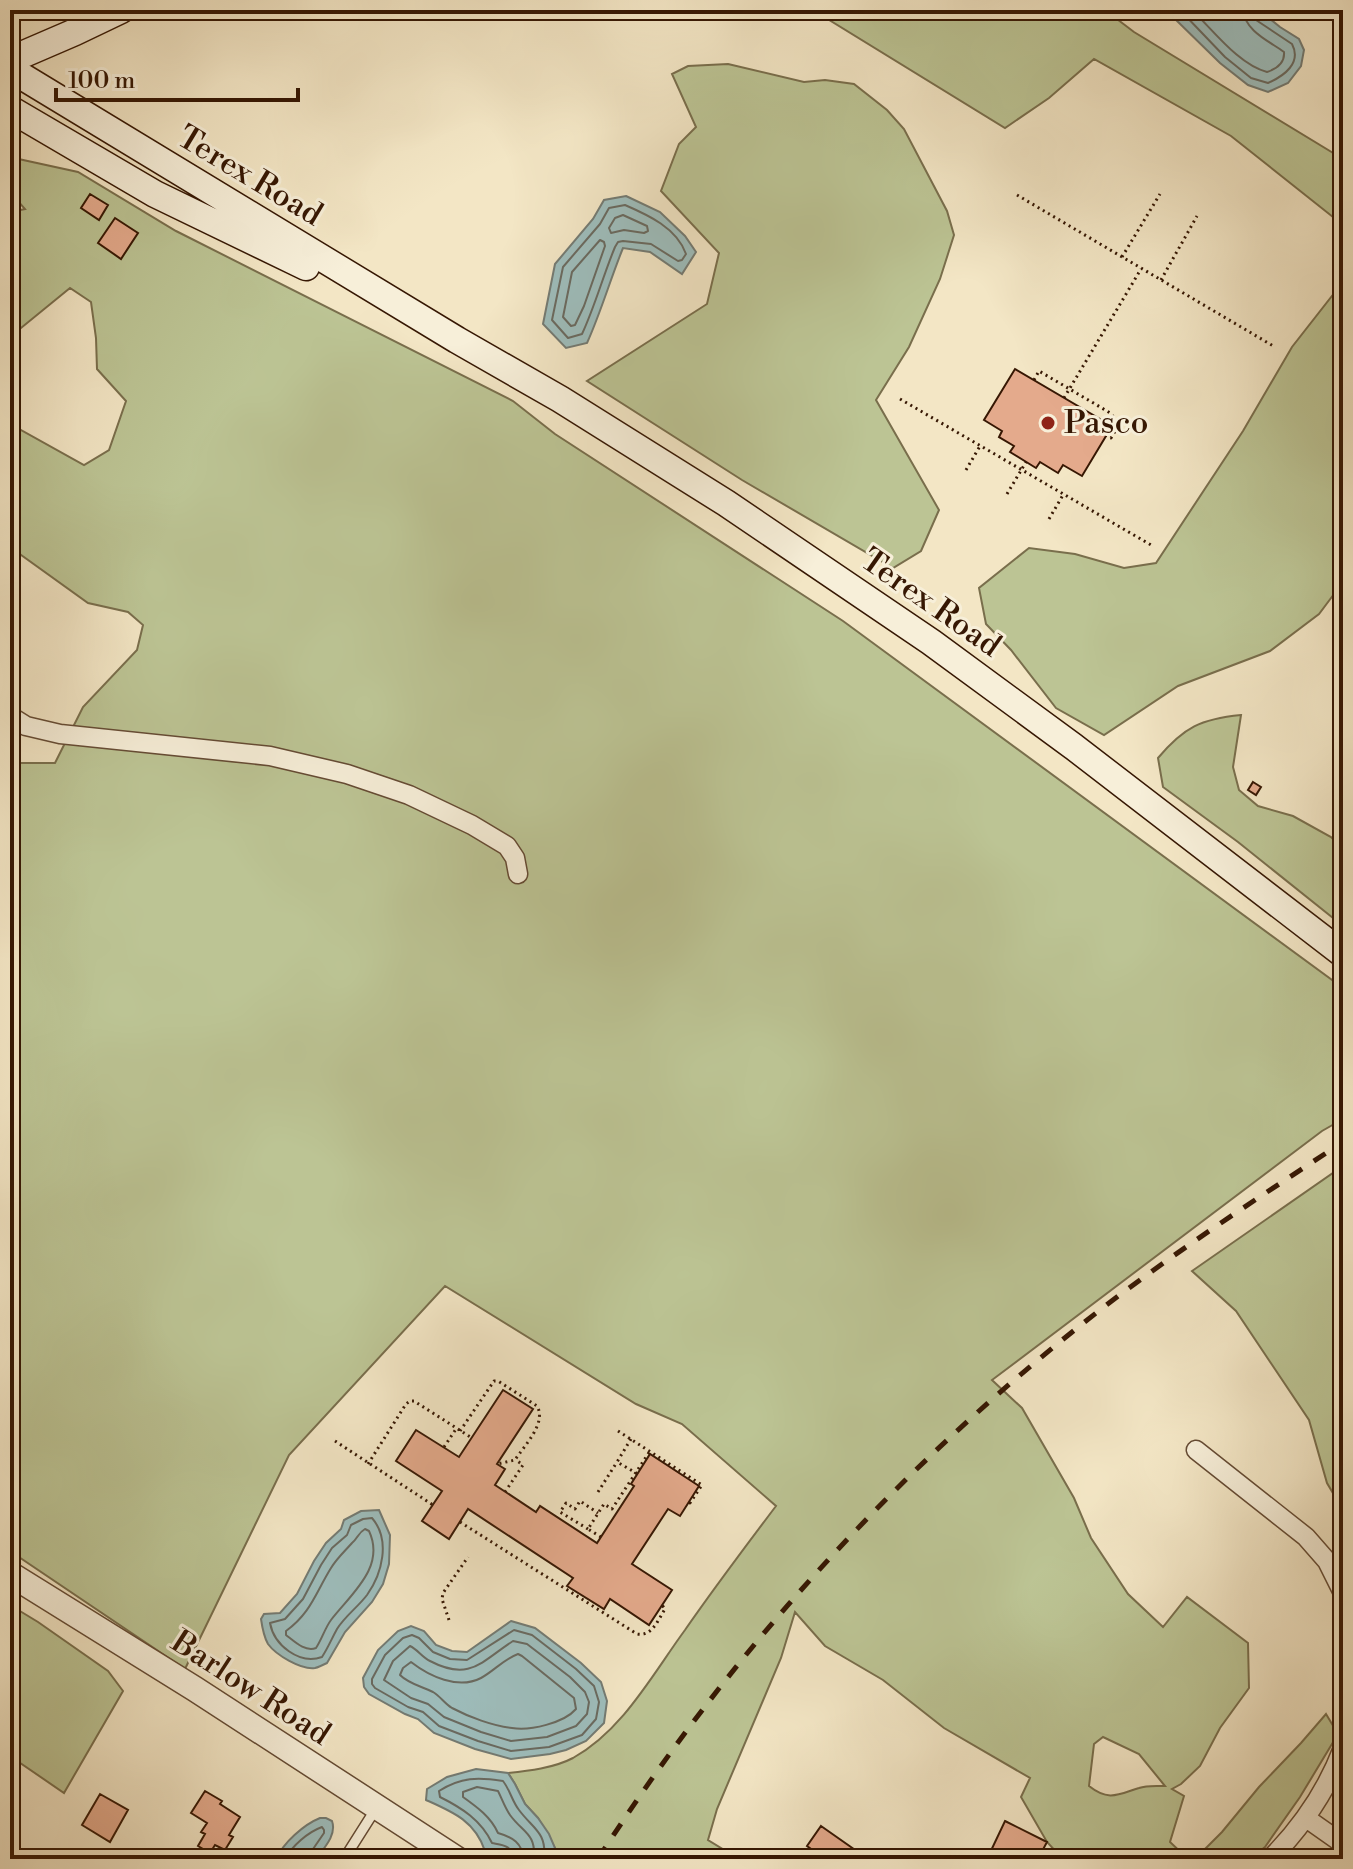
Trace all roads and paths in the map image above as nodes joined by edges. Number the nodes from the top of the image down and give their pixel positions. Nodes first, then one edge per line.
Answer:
1 (121, 10) edge
2 (10, 60) edge
3 (10, 69) edge
4 (10, 109) edge
5 (1160, 194) dead end
6 (1017, 195) dead end
7 (1197, 216) dead end
8 (1122, 257) junction
9 (1141, 269) junction
10 (1161, 280) junction
11 (457, 340) junction
12 (1275, 347) dead end
13 (1034, 380) dead end
14 (1070, 389) junction
15 (1064, 398) dead end
16 (900, 399) dead end
17 (1106, 435) dead end
18 (980, 445) junction
19 (1026, 462) dead end
20 (966, 470) dead end
21 (1022, 470) junction
22 (1007, 494) dead end
23 (1064, 494) junction
24 (1049, 519) dead end
25 (1151, 545) dead end
26 (10, 716) edge
27 (518, 874) dead end
28 (1343, 954) edge
29 (458, 1430) junction
30 (618, 1431) dead end
31 (472, 1438) dead end
32 (631, 1439) junction
33 (335, 1441) dead end
34 (444, 1447) dead end
35 (1196, 1450) dead end
36 (650, 1451) junction
37 (515, 1460) junction
38 (617, 1462) junction
39 (368, 1464) junction
40 (497, 1464) dead end
41 (636, 1474) junction
42 (505, 1492) dead end
43 (598, 1492) dead end
44 (690, 1501) dead end
45 (433, 1505) dead end
46 (598, 1513) junction
47 (460, 1522) dead end
48 (588, 1529) junction
49 (594, 1534) junction
50 (601, 1537) dead end
51 (591, 1539) dead end
52 (468, 1557) dead end
53 (10, 1574) edge
54 (1343, 1593) edge
55 (662, 1605) dead end
56 (449, 1620) dead end
57 (1343, 1748) edge
58 (377, 1807) junction
59 (1306, 1818) junction
60 (1343, 1844) edge
61 (344, 1859) edge
62 (457, 1859) edge
63 (1270, 1859) edge

1 - 2 main road
3 - 11 main road, Terex Road
4 - 11 main road, Terex Road
5 - 8 path
6 - 8 path
7 - 10 path
8 - 9 path
9 - 10 path
9 - 14 path
10 - 12 path
11 - 28 main road, Terex Road
13 - 14 path
14 - 15 path
14 - 17 path
16 - 18 path
18 - 20 path
18 - 21 path
19 - 21 path
21 - 22 path
21 - 23 path
23 - 24 path
23 - 25 path
26 - 27 street
29 - 31 path
29 - 34 path
29 - 37 path
29 - 39 path
30 - 32 path
32 - 36 path
32 - 38 path
33 - 39 path
35 - 54 street
36 - 41 path
36 - 44 path
37 - 40 path
37 - 42 path
38 - 41 path
38 - 43 path
39 - 45 path
41 - 46 path
46 - 48 path
46 - 48 path
47 - 55 path
48 - 49 path
49 - 50 path
49 - 51 path
52 - 56 path
53 - 58 street, Barlow Road
57 - 59 street
58 - 61 lane
58 - 62 street, Barlow Road
59 - 60 street
59 - 63 street

